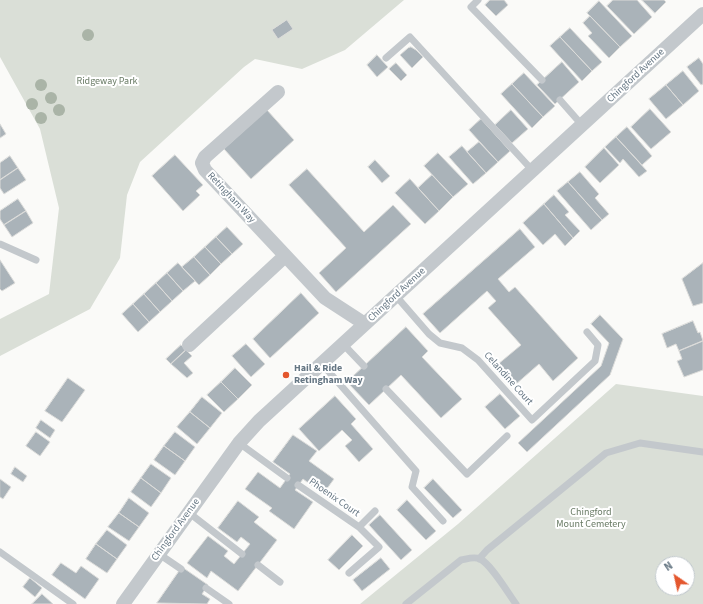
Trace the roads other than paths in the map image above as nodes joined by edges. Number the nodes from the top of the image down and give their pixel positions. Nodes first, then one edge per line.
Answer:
1 (478, 0) edge
2 (703, 14) edge
3 (386, 58) dead end
4 (542, 80) dead end
5 (278, 92) dead end
6 (560, 100) dead end
7 (582, 125) junction
8 (533, 171) junction
9 (0, 244) edge
10 (285, 256) junction
11 (36, 260) dead end
12 (396, 296) junction
13 (365, 324) junction
14 (587, 332) dead end
15 (343, 344) junction
16 (189, 345) dead end
17 (322, 364) junction
18 (364, 366) dead end
19 (386, 389) dead end
20 (508, 436) dead end
21 (239, 443) junction
22 (703, 452) edge
23 (287, 478) dead end
24 (298, 485) dead end
25 (375, 511) dead end
26 (188, 512) junction
27 (443, 521) dead end
28 (359, 527) junction
29 (0, 552) edge
30 (159, 554) junction
31 (242, 554) dead end
32 (479, 559) junction
33 (258, 565) dead end
34 (181, 569) dead end
35 (349, 573) dead end
36 (280, 582) dead end
37 (206, 588) dead end
38 (73, 604) edge
39 (123, 604) edge
40 (230, 604) edge
41 (406, 604) edge
42 (516, 604) edge

1 - 4 lane
2 - 7 street, Chingford Avenue
3 - 8 lane
5 - 10 street, Retingham Way
6 - 7 lane
7 - 8 street, Chingford Avenue
8 - 12 street, Chingford Avenue
9 - 11 lane
10 - 13 street, Retingham Way
10 - 16 street
12 - 13 street, Chingford Avenue
12 - 14 lane, Celandine Court
13 - 15 street, Chingford Avenue
15 - 17 street, Chingford Avenue
15 - 18 lane
17 - 21 street, Chingford Avenue
17 - 27 lane
19 - 20 lane
21 - 23 lane
21 - 26 street, Chingford Avenue
22 - 32 lane
24 - 28 lane, Phoenix Court
25 - 28 lane, Phoenix Court
26 - 30 street, Chingford Avenue
26 - 31 lane
28 - 35 lane, Phoenix Court
29 - 38 lane
30 - 34 lane
30 - 39 street, Chingford Avenue
32 - 41 lane
32 - 42 lane
33 - 36 lane
37 - 40 lane

